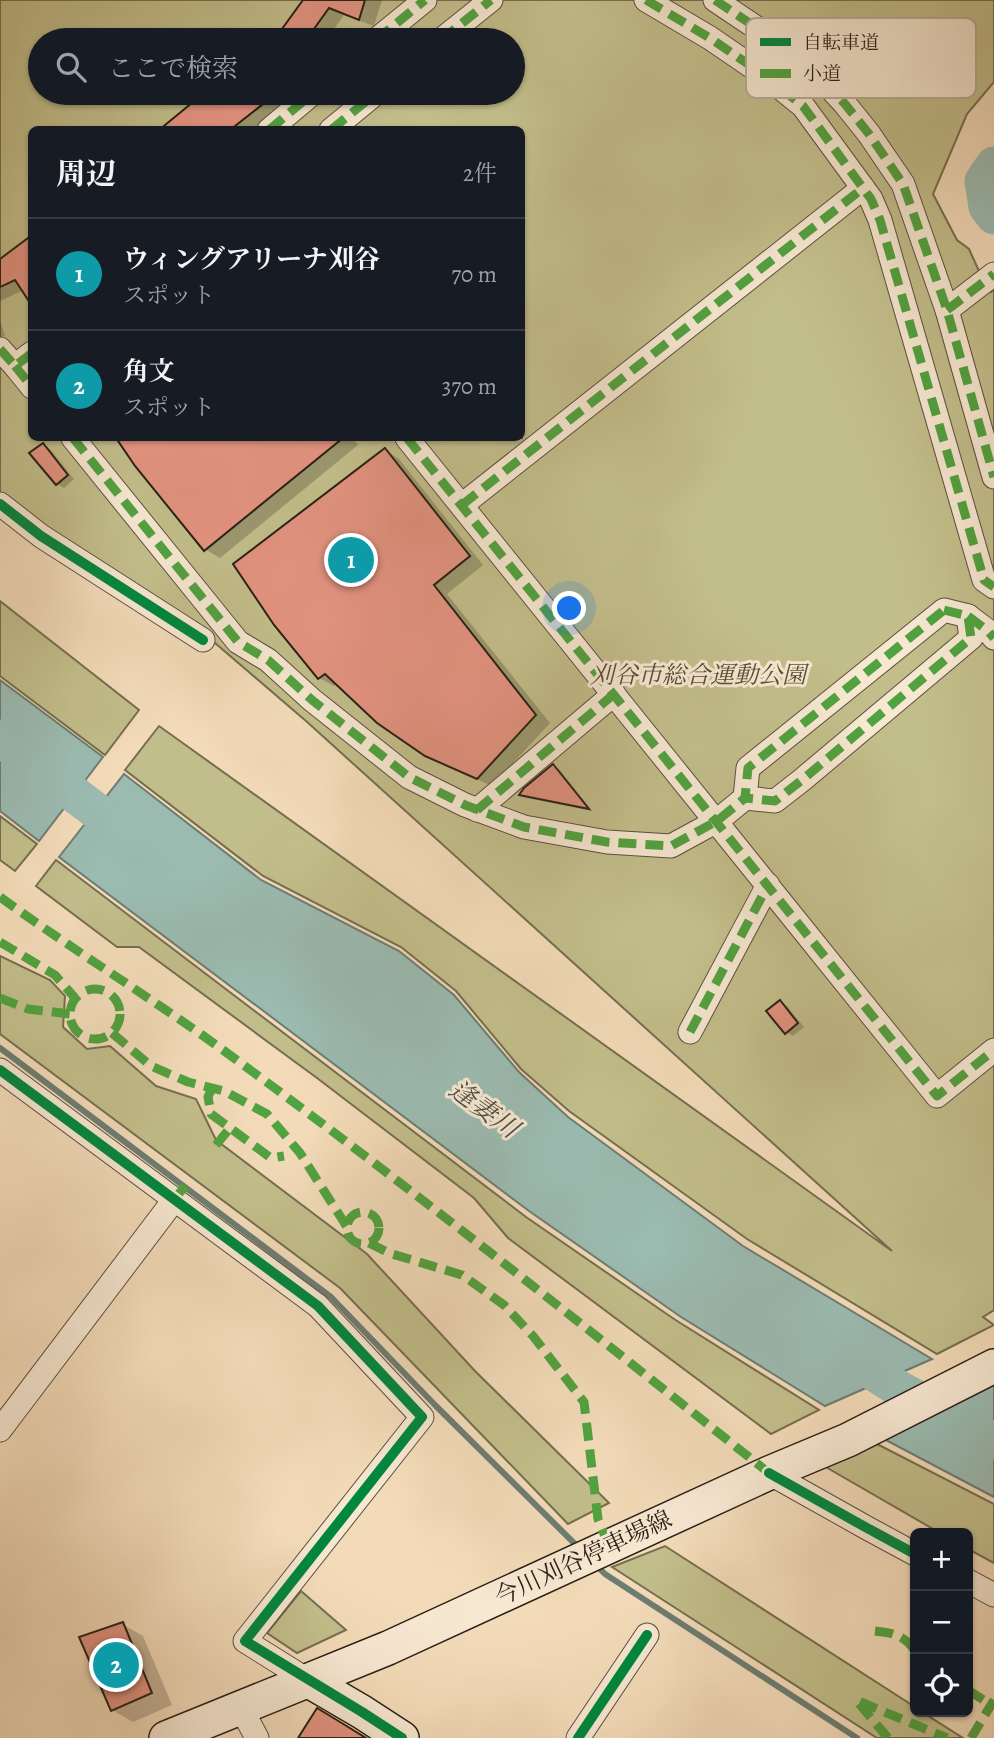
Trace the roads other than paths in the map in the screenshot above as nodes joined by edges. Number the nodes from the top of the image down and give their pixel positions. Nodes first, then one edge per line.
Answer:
1 (425, 0) edge
2 (491, 0) edge
3 (646, 0) edge
4 (715, 0) edge
5 (746, 21) edge
6 (391, 28) edge
7 (456, 28) edge
8 (746, 63) edge
9 (792, 98) edge
10 (839, 98) edge
11 (299, 105) edge
12 (361, 105) edge
13 (274, 126) edge
14 (336, 126) edge
15 (863, 188) junction
16 (994, 274) edge
17 (947, 310) junction
18 (15, 356) edge
19 (28, 380) edge
20 (75, 441) edge
21 (409, 441) edge
22 (994, 477) edge
23 (0, 504) edge
24 (462, 505) junction
25 (994, 587) edge
26 (968, 616) junction
27 (993, 630) edge
28 (203, 640) dead end
29 (614, 694) junction
30 (745, 798) junction
31 (477, 810) junction
32 (717, 821) junction
33 (768, 885) junction
34 (690, 1032) dead end
35 (994, 1050) edge
36 (0, 1070) edge
37 (174, 1200) junction
38 (989, 1369) edge
39 (0, 1430) edge
40 (769, 1473) junction
41 (910, 1551) edge
42 (973, 1584) edge
43 (994, 1595) edge
44 (647, 1635) dead end
45 (309, 1681) junction
46 (241, 1708) junction
47 (166, 1738) edge
48 (257, 1738) edge
49 (402, 1738) edge
50 (578, 1738) edge

1 - 6 street
2 - 7 street
3 - 8 street
4 - 5 street
9 - 15 street
10 - 17 street
11 - 13 street
12 - 14 street
15 - 24 street
15 - 25 street
16 - 17 street
17 - 22 street
18 - 19 street
20 - 31 street
21 - 24 street
23 - 28 street
24 - 29 street
26 - 27 street
26 - 30 street
26 - 30 street
29 - 31 street
29 - 32 street
30 - 32 street
31 - 32 street
32 - 33 street
33 - 34 street
33 - 35 street
36 - 37 street
37 - 39 street
37 - 45 street
38 - 40 main road, 今川刈谷停車場線
40 - 41 street
40 - 45 main road, 今川刈谷停車場線
42 - 43 street
44 - 50 street
45 - 46 main road, 今川刈谷停車場線
45 - 49 main road
46 - 47 main road, 今川刈谷停車場線
46 - 48 street

